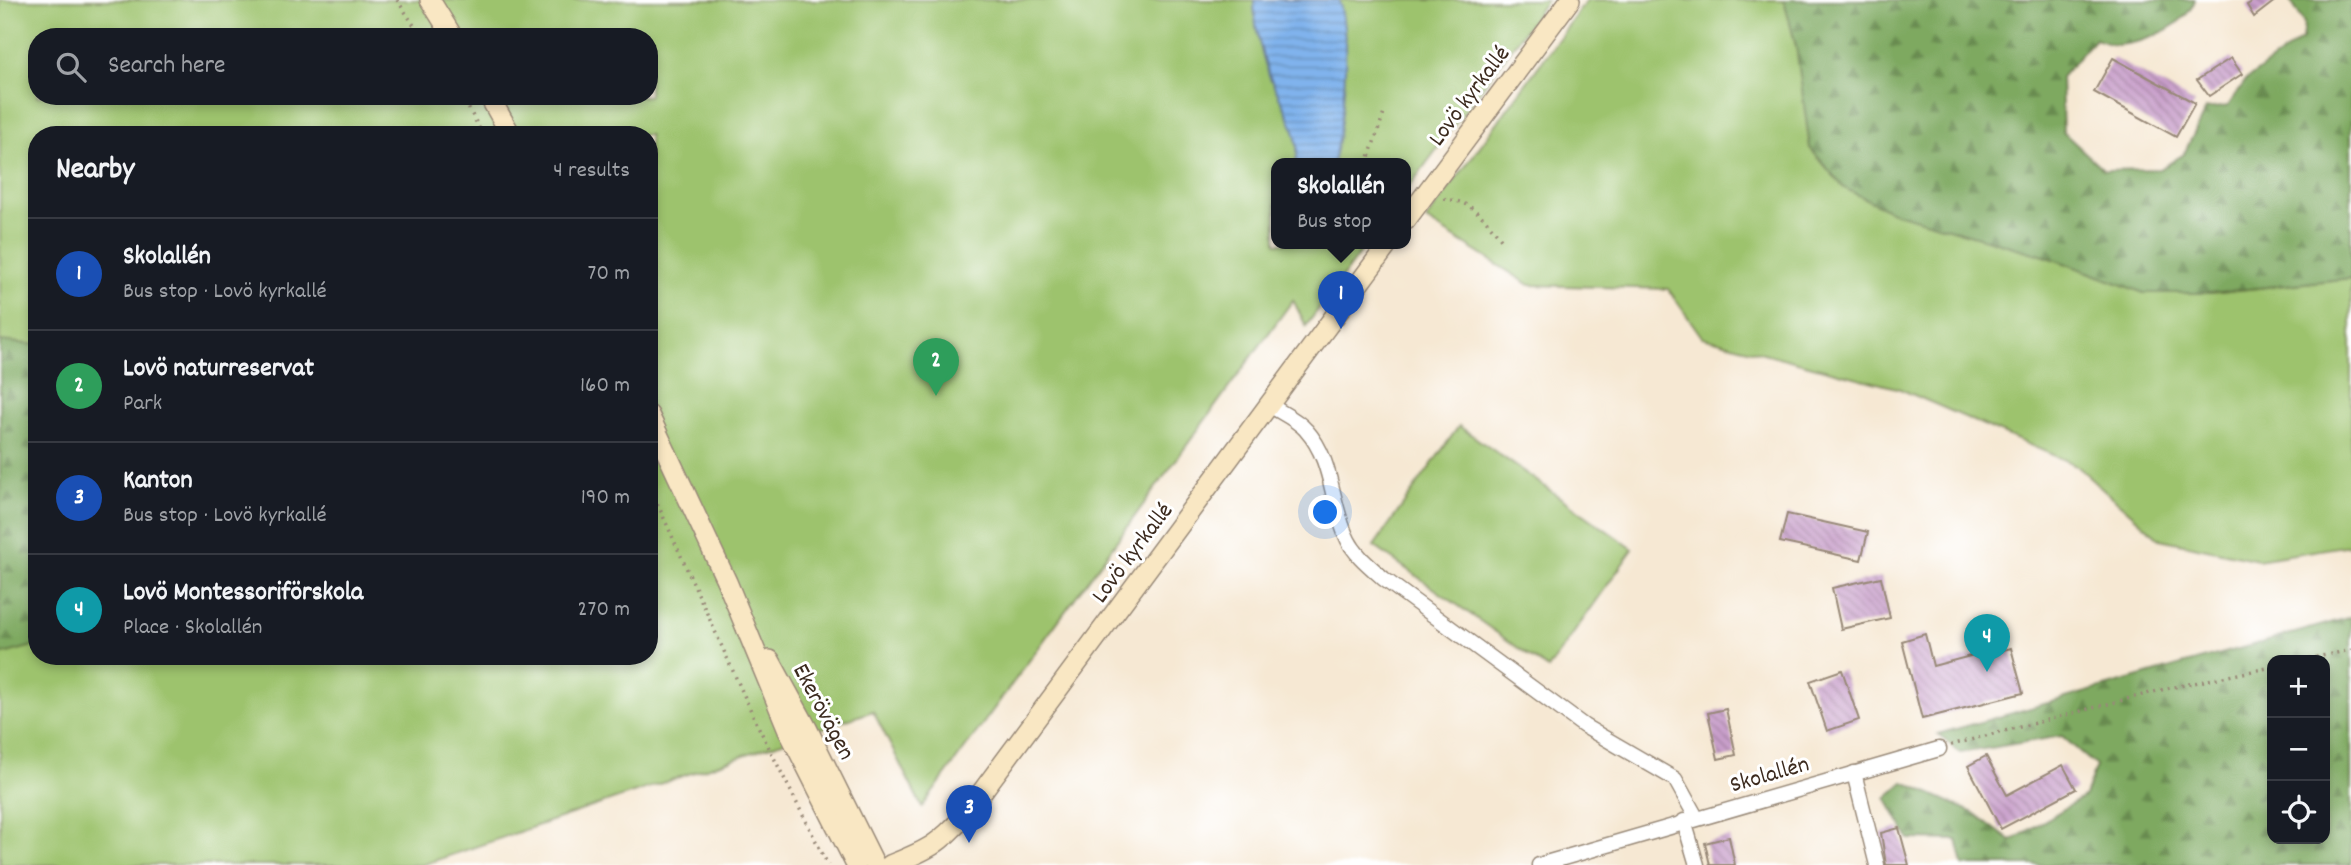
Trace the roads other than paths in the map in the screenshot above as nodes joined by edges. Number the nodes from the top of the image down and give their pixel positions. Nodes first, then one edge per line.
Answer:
1 (430, 0) edge
2 (1570, 0) edge
3 (447, 28) edge
4 (494, 105) edge
5 (506, 126) edge
6 (1411, 213) edge
7 (1385, 249) edge
8 (1271, 406) junction
9 (658, 434) edge
10 (727, 582) junction
11 (1939, 749) road end
12 (1854, 772) junction
13 (1690, 819) junction
14 (856, 865) edge
15 (875, 865) edge
16 (890, 865) edge
17 (1539, 865) edge
18 (1697, 865) edge
19 (1877, 865) edge

1 - 3 street
2 - 6 street, Lovö kyrkallé
4 - 5 street
7 - 8 street, Lovö kyrkallé
8 - 13 street
8 - 16 street, Lovö kyrkallé
9 - 10 street, Ekerövägen
10 - 14 street, Ekerövägen
10 - 15 street, Ekerövägen
11 - 12 street, Skolallén
12 - 13 street, Skolallén
12 - 19 street
13 - 17 street, Skolallén
13 - 18 street

